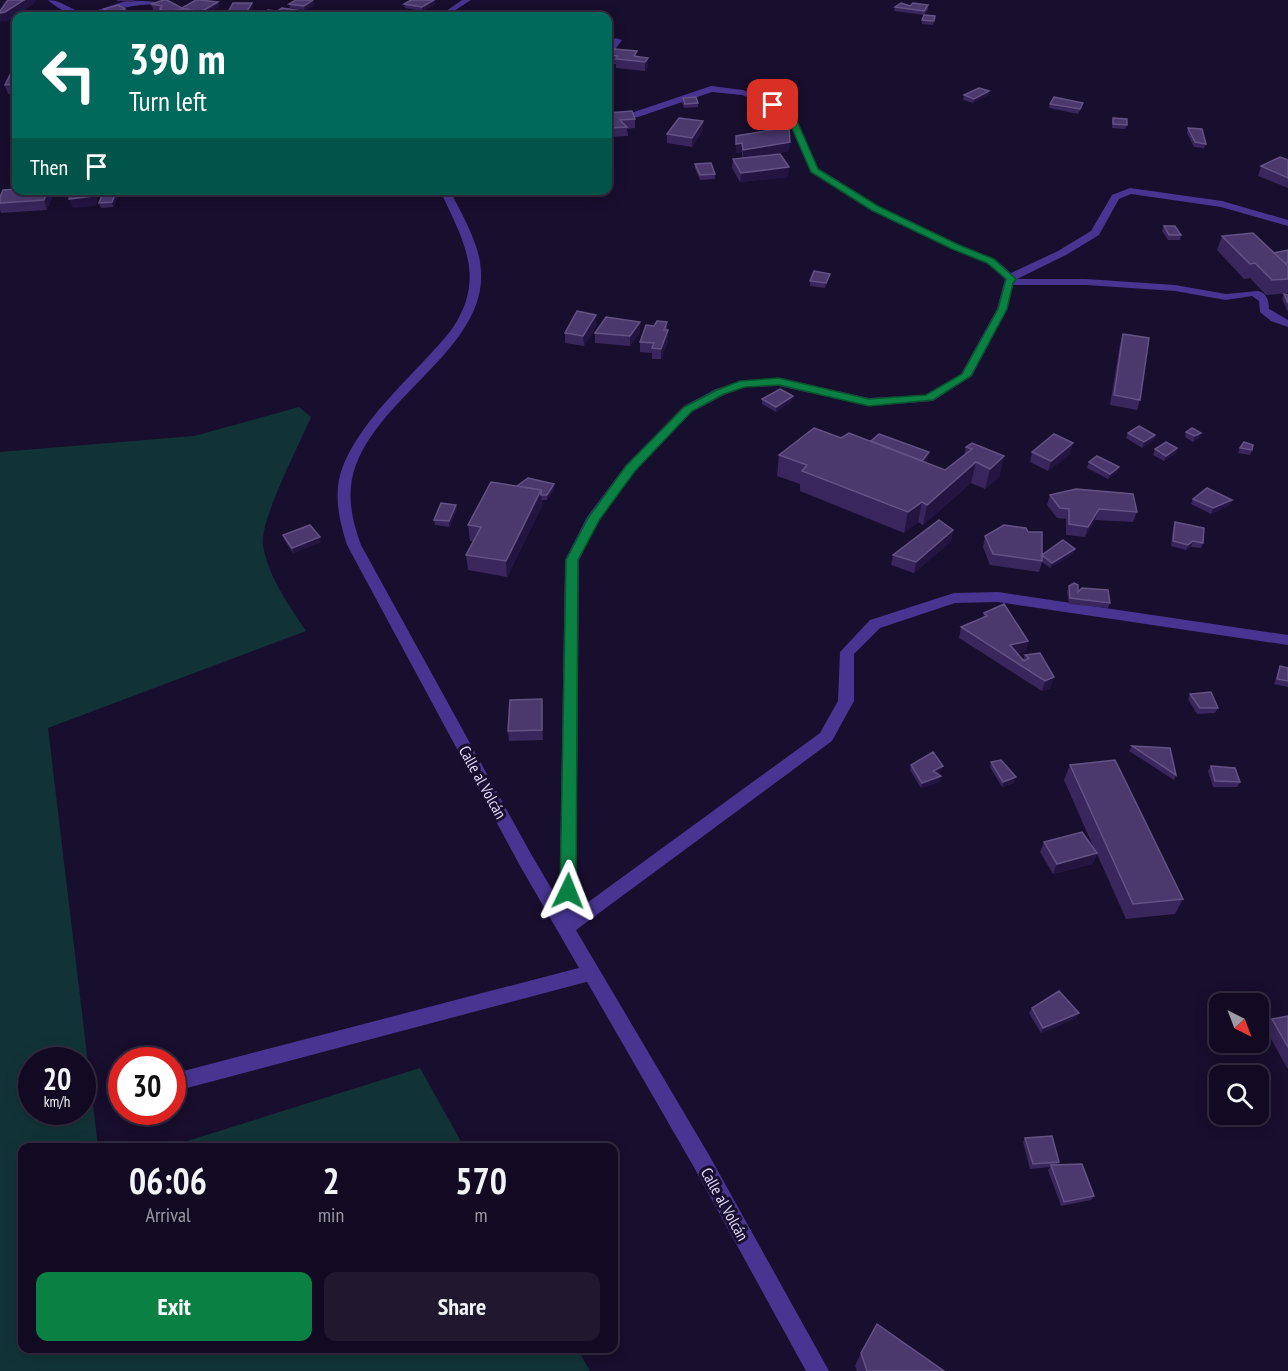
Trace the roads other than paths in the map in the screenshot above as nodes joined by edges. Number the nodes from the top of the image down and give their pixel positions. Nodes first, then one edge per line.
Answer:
1 (52, 0) edge
2 (467, 0) edge
3 (70, 12) edge
4 (96, 12) edge
5 (181, 12) edge
6 (448, 12) edge
7 (618, 40) dead end
8 (612, 48) edge
9 (612, 116) edge
10 (447, 195) edge
11 (1288, 223) edge
12 (1010, 280) junction
13 (1288, 324) edge
14 (1288, 640) edge
15 (566, 928) junction
16 (590, 973) junction
17 (186, 1079) edge
18 (818, 1371) edge

1 - 3 street
2 - 6 street
4 - 5 street
7 - 8 street
9 - 12 street
10 - 15 street, Calle al Volcán
11 - 12 street
12 - 13 street
12 - 15 street
14 - 15 street
15 - 16 street, Calle al Volcán
16 - 17 street
16 - 18 street, Calle al Volcán

